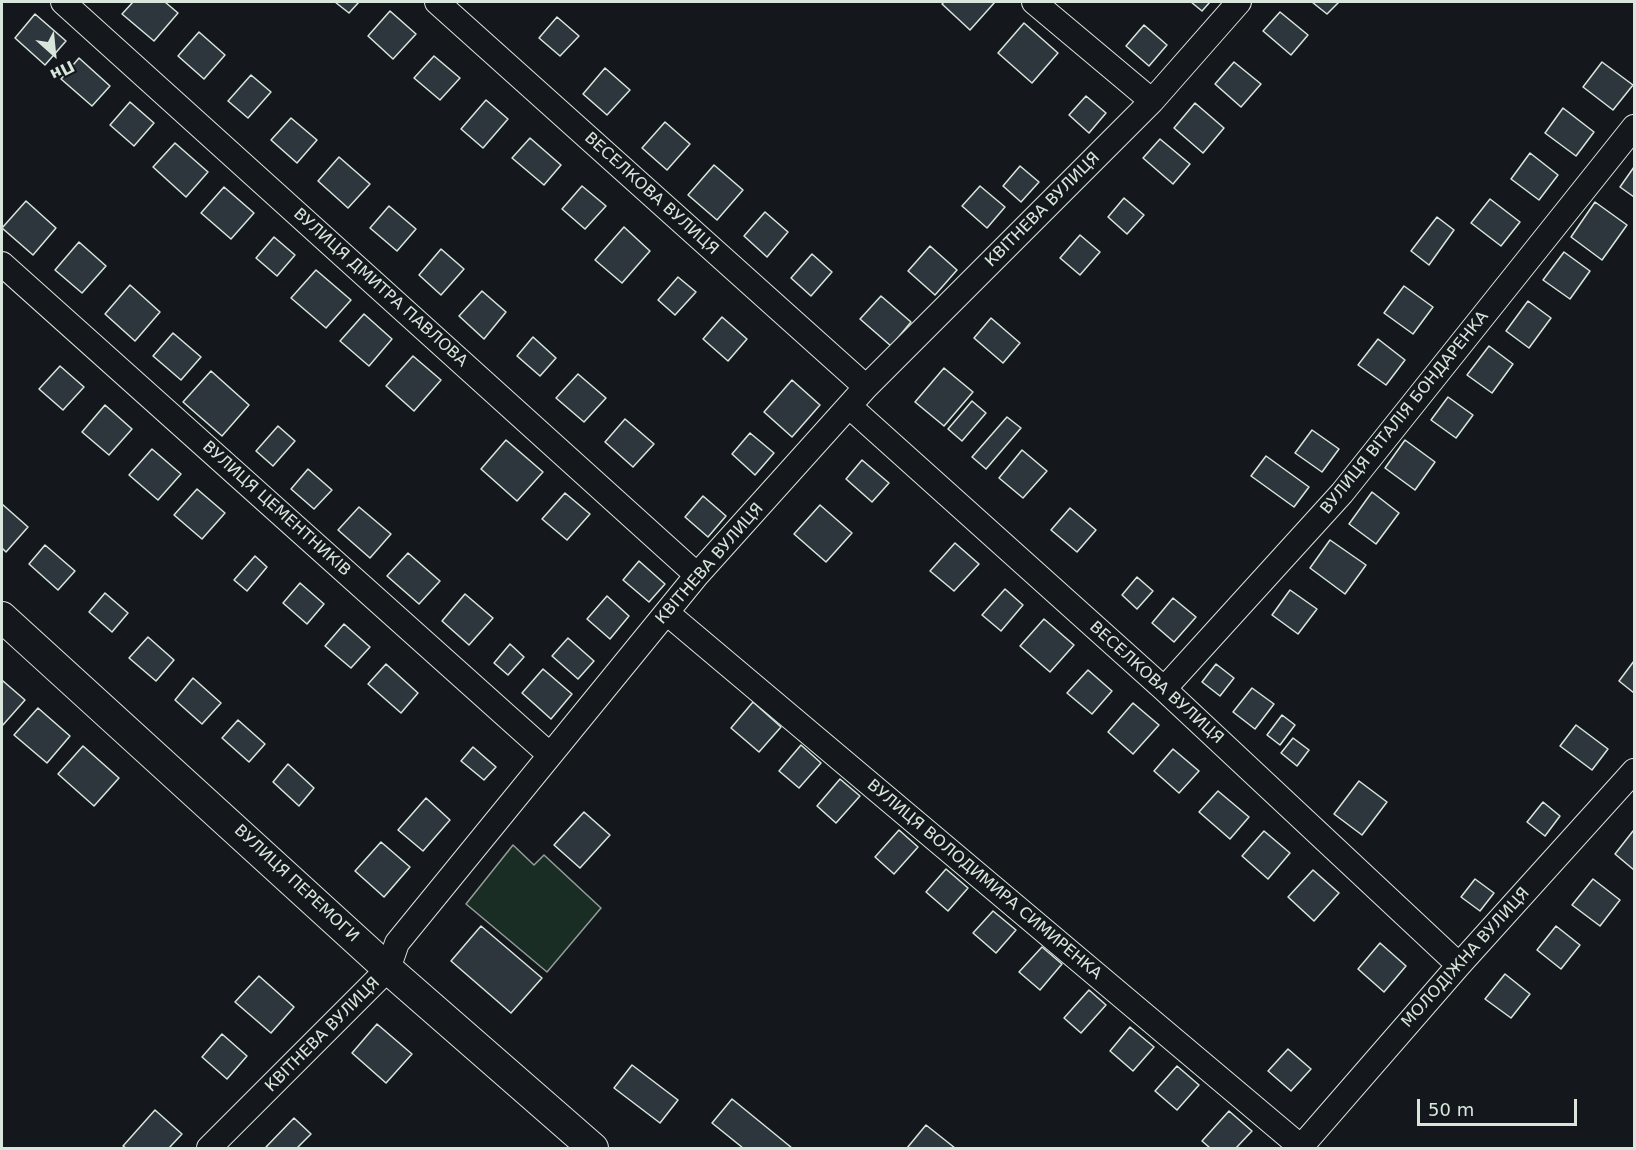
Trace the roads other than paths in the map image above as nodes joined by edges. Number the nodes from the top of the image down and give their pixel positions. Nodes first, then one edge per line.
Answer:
1 (63, 2) edge
2 (436, 2) edge
3 (1034, 2) edge
4 (1239, 2) edge
5 (1152, 101) junction
6 (1635, 127) edge
7 (2, 264) edge
8 (866, 387) junction
9 (849, 406) junction
10 (697, 575) junction
11 (666, 613) junction
12 (2, 617) edge
13 (1164, 689) junction
14 (550, 755) junction
15 (1635, 771) edge
16 (1459, 964) junction
17 (388, 969) junction
18 (1301, 1148) edge
19 (209, 1149) edge
20 (593, 1149) edge

1 - 10 street, ВУЛИЦЯ ДМИТРА ПАВЛОВА
2 - 8 street, ВЕСЕЛКОВА ВУЛИЦЯ
3 - 5 street
4 - 5 street, КВІТНЕВА ВУЛИЦЯ
5 - 8 street, КВІТНЕВА ВУЛИЦЯ
6 - 13 street, ВУЛИЦЯ ВІТАЛІЯ БОНДАРЕНКА
7 - 14 street, ВУЛИЦЯ ЦЕМЕНТНИКІВ
8 - 9 street, КВІТНЕВА ВУЛИЦЯ
9 - 10 street, КВІТНЕВА ВУЛИЦЯ
9 - 13 street, ВЕСЕЛКОВА ВУЛИЦЯ
10 - 11 street, КВІТНЕВА ВУЛИЦЯ
11 - 14 street, КВІТНЕВА ВУЛИЦЯ
11 - 18 street, ВУЛИЦЯ ВОЛОДИМИРА СИМИРЕНКА
12 - 17 main road, ВУЛИЦЯ ПЕРЕМОГИ
13 - 16 street, ВЕСЕЛКОВА ВУЛИЦЯ
14 - 17 street, КВІТНЕВА ВУЛИЦЯ
15 - 16 street, МОЛОДІЖНА ВУЛИЦЯ
16 - 18 street, МОЛОДІЖНА ВУЛИЦЯ
17 - 19 street, КВІТНЕВА ВУЛИЦЯ
17 - 20 main road, ВУЛИЦЯ ПЕРЕМОГИ

